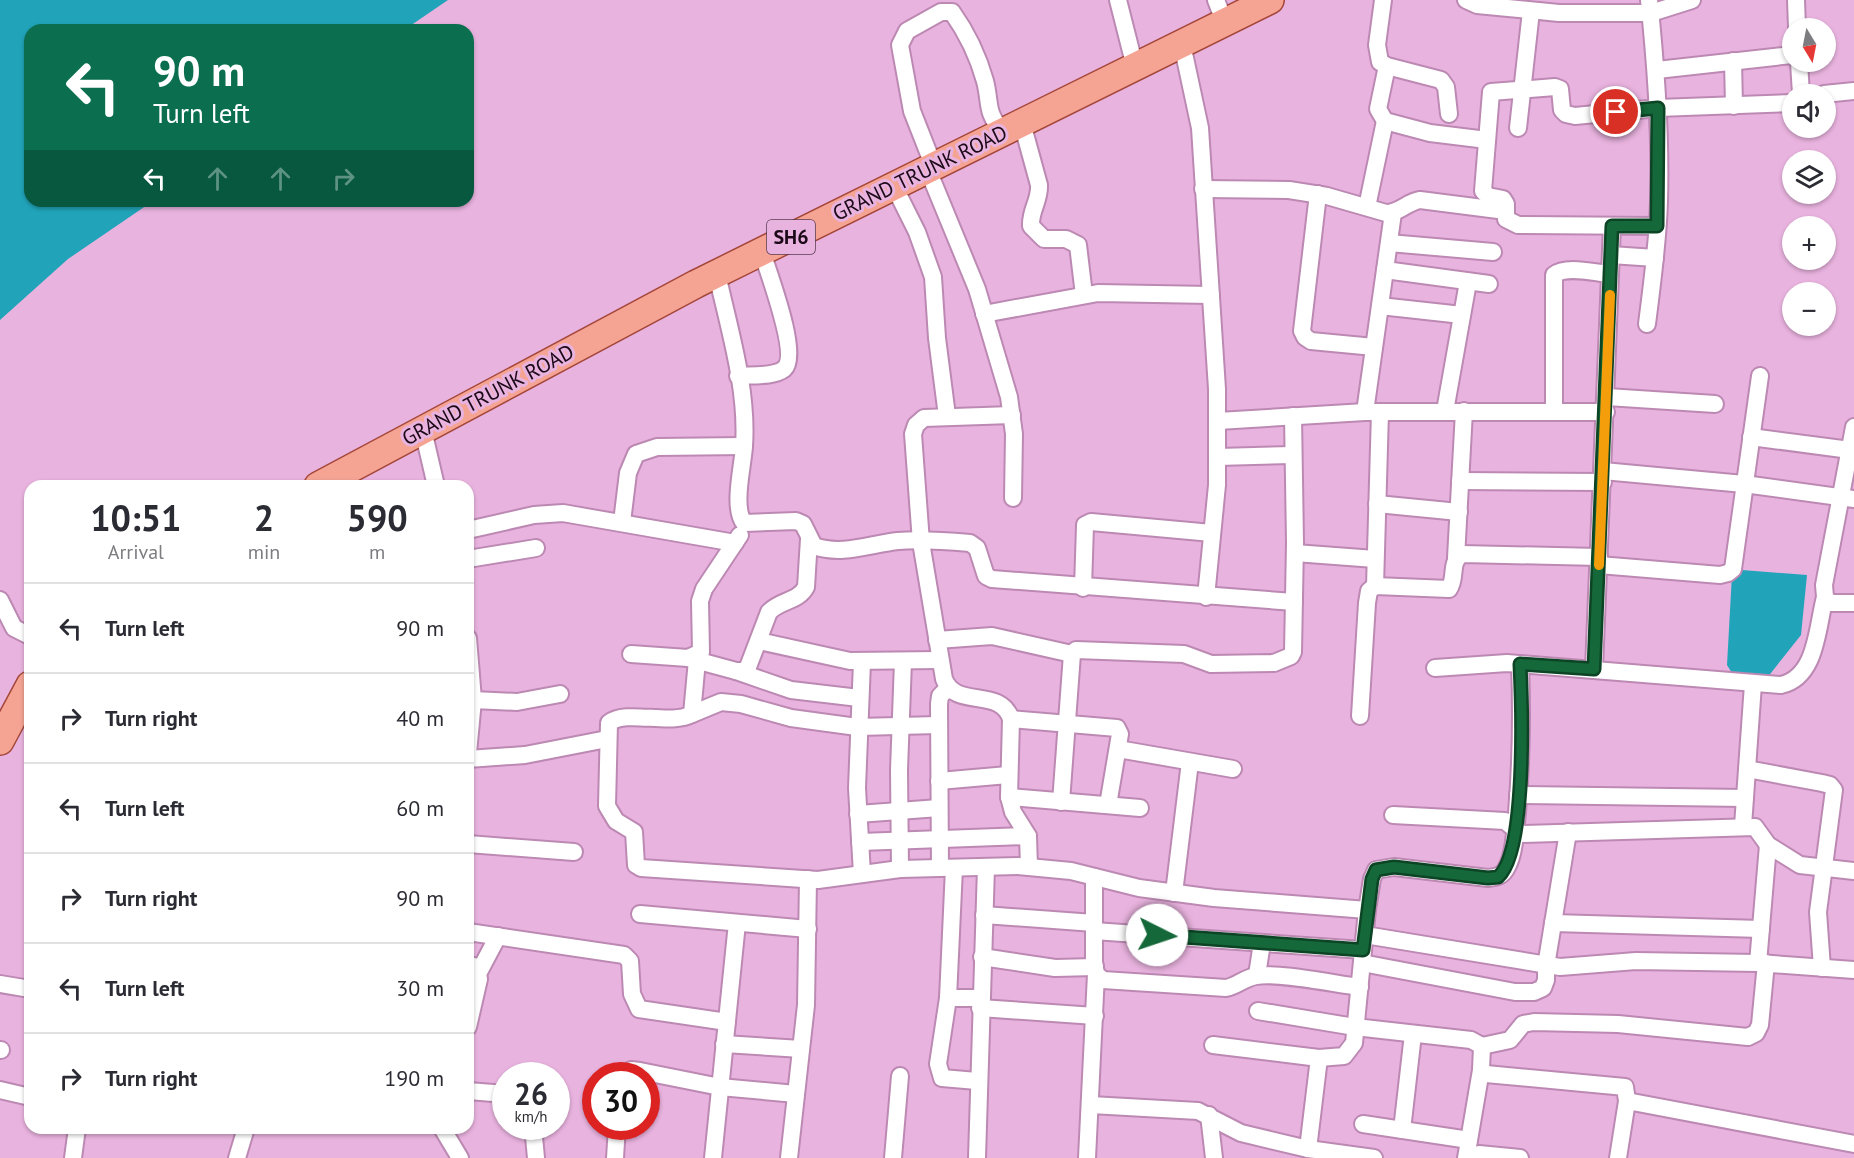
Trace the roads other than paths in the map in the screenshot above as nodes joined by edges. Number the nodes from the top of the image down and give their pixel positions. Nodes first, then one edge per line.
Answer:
1 (1118, 0) edge
2 (1270, 0) edge
3 (1383, 0) edge
4 (1466, 0) edge
5 (1692, 0) edge
6 (1796, 0) edge
7 (1650, 7) edge
8 (1221, 11) edge
9 (1531, 11) junction
10 (1797, 18) edge
11 (1182, 44) junction
12 (1782, 55) edge
13 (1733, 61) junction
14 (1387, 66) junction
15 (1135, 67) junction
16 (1657, 70) junction
17 (1522, 91) junction
18 (1854, 91) edge
19 (1836, 93) edge
20 (1782, 104) edge
21 (1734, 106) junction
22 (1658, 108) junction
23 (1449, 114) dead end
24 (1385, 121) junction
25 (1013, 128) junction
26 (1518, 128) dead end
27 (1487, 140) junction
28 (931, 168) junction
29 (894, 186) junction
30 (1203, 189) junction
31 (1318, 194) junction
32 (1367, 207) junction
33 (1506, 211) junction
34 (1394, 213) junction
35 (1612, 226) junction
36 (1657, 226) junction
37 (1389, 243) junction
38 (762, 252) junction
39 (1493, 252) dead end
40 (1611, 255) junction
41 (1654, 258) junction
42 (1385, 270) junction
43 (717, 274) junction
44 (1611, 274) junction
45 (1468, 282) junction
46 (1489, 284) dead end
47 (1084, 294) junction
48 (1211, 295) junction
49 (1380, 306) junction
50 (984, 314) junction
51 (1462, 315) junction
52 (1647, 324) dead end
53 (1374, 346) junction
54 (738, 376) junction
55 (1760, 376) dead end
56 (1606, 404) junction
57 (1715, 404) dead end
58 (1445, 411) junction
59 (1464, 411) junction
60 (1372, 412) junction
61 (1554, 412) junction
62 (1012, 415) junction
63 (947, 416) junction
64 (1293, 417) junction
65 (1218, 421) junction
66 (1854, 426) edge
67 (423, 430) junction
68 (1751, 437) junction
69 (744, 446) junction
70 (1850, 450) junction
71 (1293, 455) junction
72 (1218, 457) junction
73 (1603, 477) junction
74 (329, 480) edge
75 (435, 480) edge
76 (1460, 481) junction
77 (1744, 484) junction
78 (1012, 498) dead end
79 (1847, 498) edge
80 (1377, 504) junction
81 (1459, 512) junction
82 (622, 522) junction
83 (744, 523) junction
84 (474, 529) edge
85 (1212, 533) junction
86 (809, 539) junction
87 (921, 542) junction
88 (735, 543) junction
89 (536, 548) dead end
90 (1295, 553) junction
91 (474, 558) edge
92 (1456, 558) junction
93 (1375, 559) junction
94 (1599, 561) junction
95 (1375, 586) junction
96 (1083, 588) junction
97 (1206, 597) junction
98 (1825, 597) junction
99 (0, 600) edge
100 (1294, 602) junction
101 (1854, 603) edge
102 (24, 633) edge
103 (937, 640) junction
104 (759, 641) junction
105 (631, 654) dead end
106 (1072, 654) junction
107 (693, 659) junction
108 (940, 660) junction
109 (903, 661) junction
110 (862, 662) junction
111 (1520, 664) junction
112 (1435, 668) dead end
113 (1594, 669) junction
114 (736, 671) junction
115 (1753, 684) junction
116 (948, 688) junction
117 (560, 693) dead end
118 (24, 696) edge
119 (859, 698) junction
120 (474, 700) edge
121 (692, 714) junction
122 (1360, 716) dead end
123 (1011, 719) junction
124 (1066, 722) junction
125 (939, 725) junction
126 (900, 726) junction
127 (857, 727) junction
128 (607, 740) junction
129 (0, 741) edge
130 (1118, 750) junction
131 (474, 759) edge
132 (1190, 762) junction
133 (1233, 769) dead end
134 (1747, 769) junction
135 (1008, 775) junction
136 (939, 781) junction
137 (1518, 795) junction
138 (1009, 797) junction
139 (1745, 798) junction
140 (1061, 802) junction
141 (1108, 806) junction
142 (939, 807) junction
143 (1140, 808) dead end
144 (898, 810) junction
145 (858, 814) junction
146 (1393, 815) dead end
147 (1743, 826) junction
148 (1515, 830) junction
149 (1568, 831) junction
150 (1028, 836) junction
151 (939, 838) junction
152 (900, 840) junction
153 (860, 842) junction
154 (474, 844) edge
155 (1768, 845) junction
156 (574, 852) dead end
157 (986, 867) junction
158 (1029, 867) junction
159 (947, 868) junction
160 (900, 869) junction
161 (1825, 869) junction
162 (1854, 871) edge
163 (862, 873) junction
164 (1094, 877) junction
165 (808, 879) junction
166 (1174, 893) junction
167 (1367, 910) junction
168 (640, 914) dead end
169 (984, 915) junction
170 (737, 923) junction
171 (1553, 923) junction
172 (1094, 927) junction
173 (808, 929) junction
174 (1761, 929) junction
175 (474, 933) edge
176 (498, 936) junction
177 (1262, 943) junction
178 (1363, 949) junction
179 (982, 957) junction
180 (1762, 963) junction
181 (1546, 966) junction
182 (474, 967) edge
183 (1822, 968) junction
184 (1096, 970) junction
185 (1854, 970) edge
186 (1257, 975) junction
187 (0, 984) edge
188 (1360, 987) junction
189 (24, 988) edge
190 (948, 998) junction
191 (980, 1003) junction
192 (1258, 1011) dead end
193 (1095, 1016) junction
194 (727, 1022) junction
195 (1355, 1027) junction
196 (1413, 1034) junction
197 (724, 1044) junction
198 (1214, 1045) dead end
199 (1482, 1046) junction
200 (801, 1049) junction
201 (1319, 1058) junction
202 (1481, 1070) junction
203 (660, 1075) edge
204 (900, 1077) dead end
205 (977, 1081) junction
206 (720, 1087) junction
207 (0, 1090) edge
208 (474, 1091) edge
209 (492, 1093) edge
210 (796, 1094) junction
211 (24, 1095) edge
212 (1628, 1101) junction
213 (1091, 1105) junction
214 (1209, 1115) junction
215 (1363, 1124) dead end
216 (1402, 1130) junction
217 (76, 1134) edge
218 (244, 1134) edge
219 (446, 1134) edge
220 (534, 1140) edge
221 (616, 1140) edge
222 (1469, 1140) junction
223 (1854, 1144) edge
224 (1308, 1149) junction
225 (73, 1158) edge
226 (237, 1158) edge
227 (460, 1158) edge
228 (536, 1158) edge
229 (615, 1158) edge
230 (713, 1158) edge
231 (789, 1158) edge
232 (893, 1158) edge
233 (977, 1158) edge
234 (1087, 1158) edge
235 (1214, 1158) edge
236 (1374, 1158) edge
237 (1467, 1158) edge
238 (1520, 1158) edge
239 (1618, 1158) edge

1 - 15 street
2 - 8 main road, GRAND TRUNK ROAD / SH6
3 - 14 street
4 - 9 street
5 - 7 street
6 - 10 street
7 - 9 street
7 - 16 street
8 - 11 main road, GRAND TRUNK ROAD / SH6
9 - 17 street
11 - 15 main road, GRAND TRUNK ROAD / SH6
11 - 30 street
12 - 13 street
13 - 16 street
13 - 21 street
14 - 23 street
14 - 24 street
15 - 25 main road, GRAND TRUNK ROAD / SH6
16 - 22 street
17 - 22 street
17 - 26 street
17 - 27 street
18 - 19 street
20 - 21 street
21 - 22 street
22 - 36 street
24 - 27 street
24 - 32 street
25 - 28 main road, GRAND TRUNK ROAD / SH6
25 - 28 street
25 - 47 street
27 - 33 street
28 - 29 main road, GRAND TRUNK ROAD / SH6
28 - 50 street
29 - 38 main road, GRAND TRUNK ROAD / SH6
29 - 63 street
30 - 31 street
30 - 48 street
31 - 32 street
31 - 53 street
32 - 34 street
33 - 34 street
33 - 35 street
34 - 37 street
35 - 36 street
35 - 40 street
36 - 41 street
37 - 39 street
37 - 42 street
38 - 43 main road, GRAND TRUNK ROAD / SH6
38 - 54 street
40 - 41 street
40 - 44 street
41 - 52 street
42 - 45 street
42 - 49 street
43 - 54 street
43 - 67 main road, GRAND TRUNK ROAD / SH6
44 - 56 street
44 - 61 street
45 - 46 street
45 - 51 street
47 - 48 street
47 - 50 street
48 - 65 street
49 - 51 street
49 - 53 street
50 - 62 street
51 - 58 street
53 - 60 street
54 - 69 street
55 - 68 street
56 - 57 street
56 - 61 street
56 - 73 street
58 - 59 street
58 - 60 street
59 - 61 street
59 - 76 street
60 - 64 street
60 - 80 street
62 - 63 street
62 - 78 street
63 - 87 street
64 - 65 street
64 - 71 street
65 - 72 street
66 - 70 street
67 - 74 main road, GRAND TRUNK ROAD / SH6
67 - 75 street
68 - 70 street
68 - 77 street
69 - 82 street
69 - 83 street
70 - 79 street
71 - 72 street
71 - 90 street
72 - 85 street
73 - 76 street
73 - 77 street
73 - 94 street
76 - 81 street
77 - 79 street
77 - 94 street
79 - 98 street
80 - 81 street
80 - 93 street
81 - 92 street
82 - 84 street
82 - 88 street
83 - 86 street
83 - 88 street
85 - 96 street
85 - 97 street
86 - 87 street
86 - 104 street
87 - 96 street
87 - 103 street
88 - 107 street
89 - 91 street
90 - 93 street
90 - 100 street
92 - 94 street
92 - 95 street
93 - 95 street
94 - 113 street
95 - 122 street
96 - 97 street
97 - 100 street
98 - 101 street
98 - 115 street
99 - 102 street
100 - 106 street
103 - 106 street
103 - 108 street
104 - 110 street
104 - 114 street
105 - 107 street
106 - 124 street
107 - 114 street
107 - 121 street
108 - 109 street
108 - 116 street
109 - 110 street
109 - 126 street
110 - 119 street
111 - 112 street
111 - 113 street
111 - 137 street
113 - 115 street
114 - 119 street
115 - 134 street
116 - 123 street
116 - 125 street
117 - 120 street
118 - 129 main road
119 - 127 street
121 - 127 street
121 - 128 street
123 - 124 street
123 - 135 street
124 - 130 street
124 - 140 street
125 - 126 street
125 - 136 street
126 - 127 street
126 - 144 street
127 - 145 street
128 - 131 street
128 - 165 street
130 - 132 street
130 - 141 street
132 - 133 street
132 - 166 street
134 - 139 street
134 - 161 street
135 - 136 street
135 - 138 street
136 - 142 street
137 - 139 street
137 - 148 street
138 - 140 street
138 - 150 street
139 - 147 street
140 - 141 street
141 - 143 street
142 - 144 street
142 - 151 street
144 - 145 street
144 - 152 street
145 - 153 street
146 - 148 street
147 - 149 street
147 - 155 street
148 - 149 street
148 - 167 street
149 - 171 street
150 - 151 street
150 - 158 street
151 - 152 street
151 - 159 street
152 - 153 street
152 - 160 street
153 - 163 street
154 - 156 street
155 - 161 street
155 - 174 street
157 - 158 street
157 - 159 street
157 - 169 street
158 - 164 street
159 - 160 street
159 - 190 street
160 - 163 street
161 - 162 street
161 - 183 street
163 - 165 street
164 - 166 street
164 - 172 street
165 - 173 street
166 - 167 street
167 - 178 street
168 - 170 street
169 - 172 street
169 - 179 street
170 - 173 street
170 - 194 street
171 - 174 street
171 - 181 street
172 - 177 street
172 - 184 street
173 - 200 street
174 - 180 street
175 - 176 street
176 - 182 street
176 - 194 street
177 - 178 street
177 - 186 street
178 - 181 street
178 - 181 street
178 - 188 street
179 - 184 street
179 - 191 street
180 - 181 street
180 - 183 street
180 - 199 street
183 - 185 street
184 - 186 street
184 - 193 street
186 - 188 street
187 - 189 street
188 - 195 street
190 - 191 street
190 - 205 street
191 - 193 street
191 - 205 street
192 - 195 street
193 - 213 street
194 - 197 street
195 - 196 street
195 - 201 street
196 - 199 street
196 - 216 street
197 - 200 street
197 - 206 street
198 - 201 street
199 - 202 street
200 - 210 street
201 - 224 street
202 - 212 street
202 - 222 street
203 - 206 street
204 - 232 street
205 - 233 street
206 - 210 street
206 - 230 street
207 - 211 street
208 - 209 street
210 - 231 street
212 - 223 street
212 - 239 street
213 - 214 street
213 - 234 street
214 - 224 street
214 - 235 street
215 - 216 street
216 - 222 street
217 - 225 street
218 - 226 street
219 - 227 street
220 - 228 street
221 - 229 street
222 - 237 street
224 - 236 street
237 - 238 street

